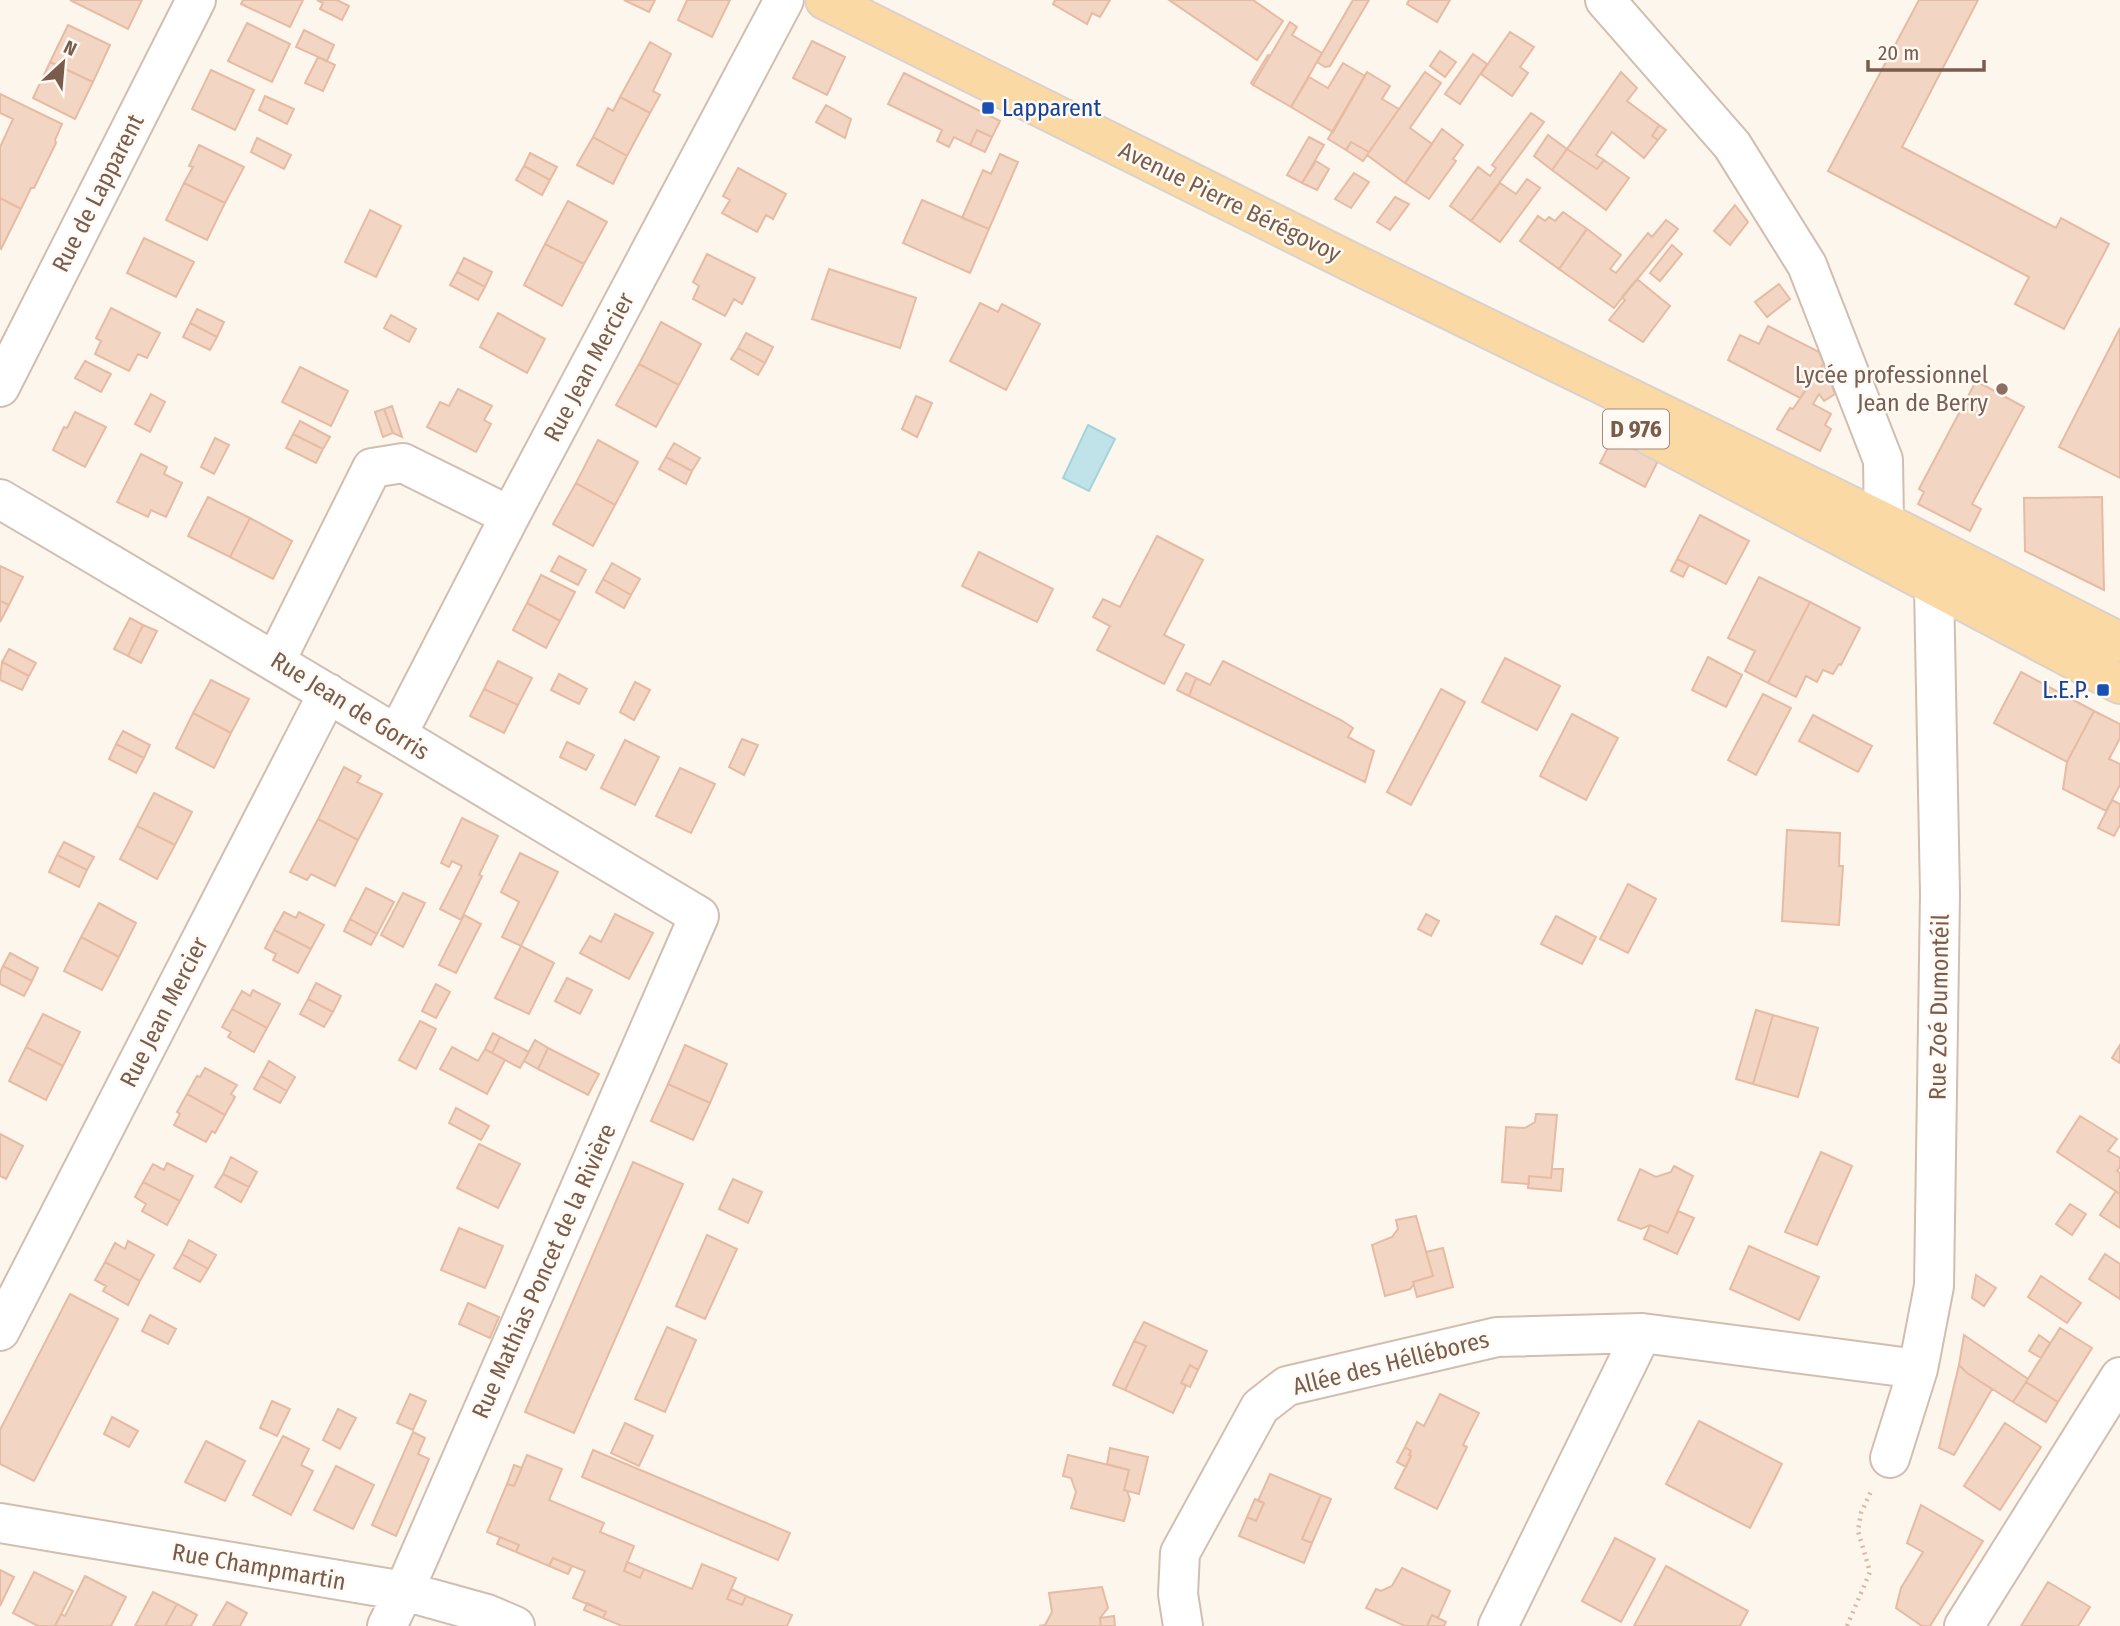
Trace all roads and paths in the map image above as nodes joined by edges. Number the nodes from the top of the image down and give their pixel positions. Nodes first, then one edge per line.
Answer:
1 (196, 0) edge
2 (785, 0) edge
3 (825, 0) edge
4 (1605, 0) edge
5 (0, 387) edge
6 (0, 499) edge
7 (510, 516) junction
8 (1885, 535) junction
9 (1928, 570) junction
10 (2120, 642) edge
11 (276, 660) junction
12 (2120, 684) edge
13 (328, 693) junction
14 (397, 736) junction
15 (699, 916) joint
16 (0, 1331) edge
17 (1642, 1333) junction
18 (1917, 1369) junction
19 (2120, 1377) edge
20 (1890, 1458) joint
21 (0, 1523) edge
22 (404, 1591) junction
23 (387, 1626) edge
24 (515, 1626) edge
25 (1183, 1626) edge
26 (1498, 1626) edge
27 (1847, 1626) edge
28 (1964, 1626) edge

1 - 5 street, Rue de Lapparent
2 - 7 street, Rue Jean Mercier
3 - 8 main road, Avenue Pierre Bérégovoy / D 976
4 - 8 street
6 - 11 street, Rue Jean de Gorris
7 - 11 street
7 - 14 street, Rue Jean Mercier
8 - 9 main road, Avenue Pierre Bérégovoy / D 976
9 - 10 main road, D 976
9 - 12 main road, D 976
9 - 18 street, Rue Zoé Dumontéil
11 - 13 street, Rue Jean de Gorris
13 - 14 street, Rue Jean de Gorris
13 - 16 street, Rue Jean Mercier
14 - 15 street, Rue Jean de Gorris
15 - 22 street, Rue Mathias Poncet de la Rivière
17 - 18 street, Allée des Héllébores
17 - 25 street, Allée des Héllébores
17 - 26 street
18 - 20 street, Rue Zoé Dumontéil
19 - 28 street
20 - 27 path
21 - 22 street, Rue Champmartin
22 - 23 street, Rue Mathias Poncet de la Rivière
22 - 24 street, Rue Champmartin

